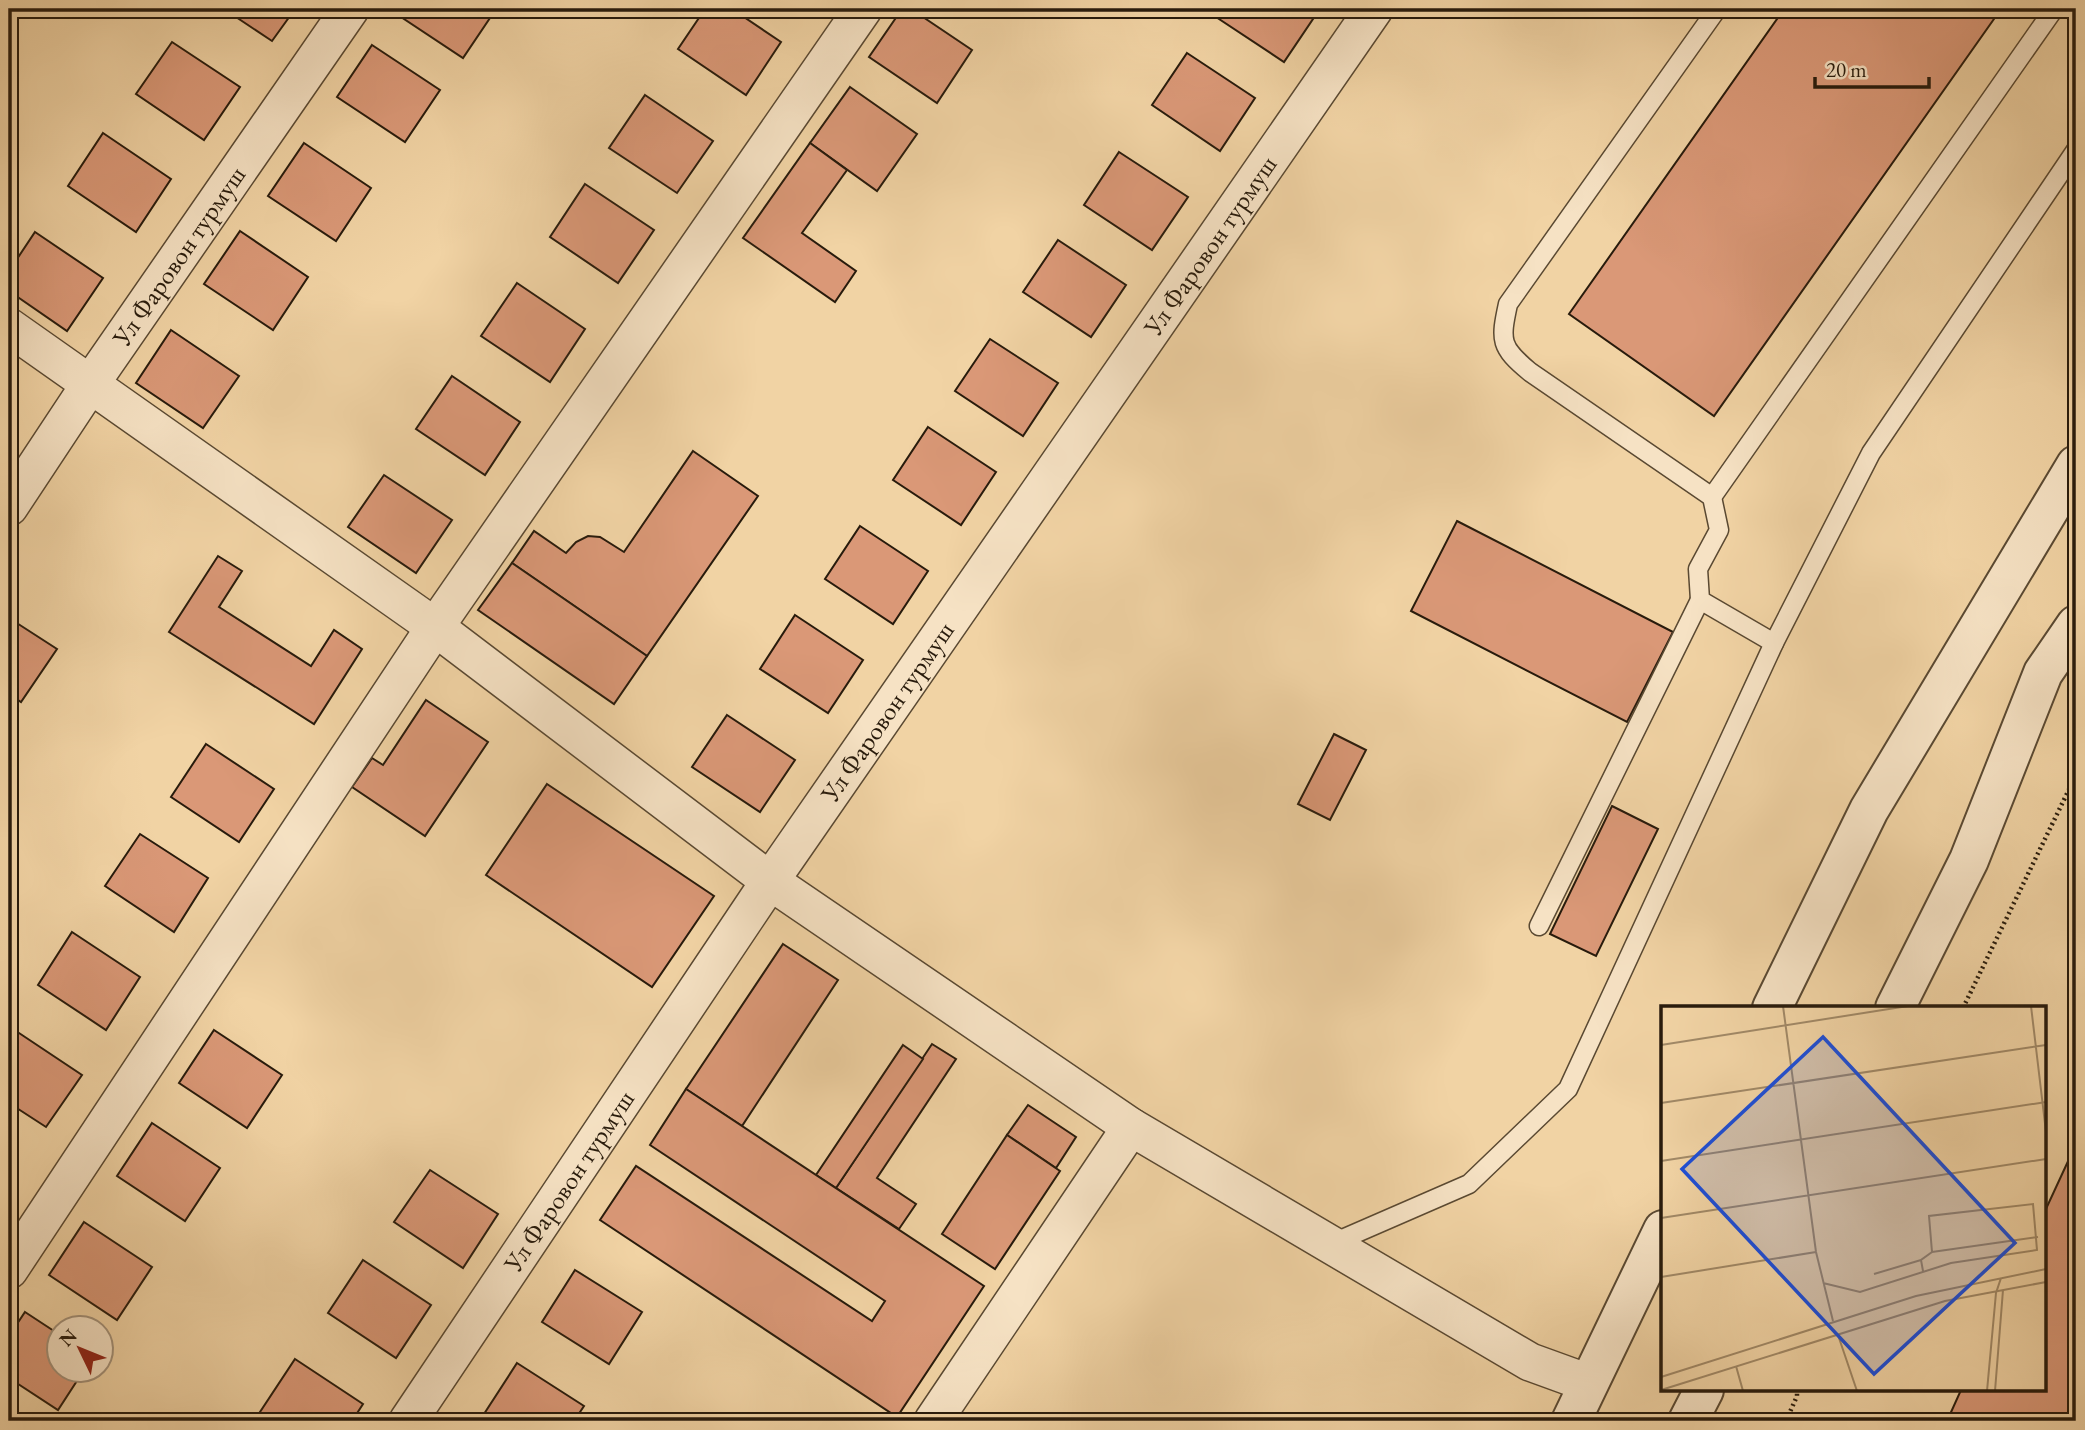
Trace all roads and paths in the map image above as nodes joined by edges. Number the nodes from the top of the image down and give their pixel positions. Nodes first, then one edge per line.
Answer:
1 (350, 9) edge
2 (863, 9) edge
3 (1374, 9) edge
4 (1717, 9) edge
5 (2054, 9) edge
6 (2076, 150) edge
7 (9, 327) edge
8 (91, 383) junction
9 (2076, 465) edge
10 (1712, 497) junction
11 (9, 507) edge
12 (1700, 600) junction
13 (2076, 625) edge
14 (435, 627) junction
15 (1774, 643) junction
16 (2076, 775) edge
17 (770, 881) junction
18 (1539, 926) dead end
19 (1773, 1006) edge
20 (1896, 1006) edge
21 (1964, 1006) edge
22 (1131, 1127) junction
23 (1661, 1234) edge
24 (1331, 1244) junction
25 (9, 1270) edge
26 (1588, 1383) junction
27 (1703, 1392) edge
28 (1796, 1392) edge
29 (408, 1421) edge
30 (933, 1421) edge
31 (1571, 1421) edge
32 (1688, 1421) edge
33 (1786, 1421) edge

1 - 8 street, Ул Фаровон турмуш
2 - 14 street
3 - 17 street, Ул Фаровон турмуш
4 - 10 lane
5 - 10 lane
6 - 15 lane
7 - 8 street
8 - 11 street, Ул Фаровон турмуш
8 - 14 street
9 - 19 street
10 - 12 lane
12 - 15 lane
12 - 18 lane
13 - 20 street
14 - 17 street
14 - 25 street
15 - 24 lane
16 - 21 path
17 - 22 street
17 - 29 street, Ул Фаровон турмуш
22 - 24 street
22 - 30 street
23 - 26 street
24 - 26 street
26 - 31 street
27 - 32 street
28 - 33 path

